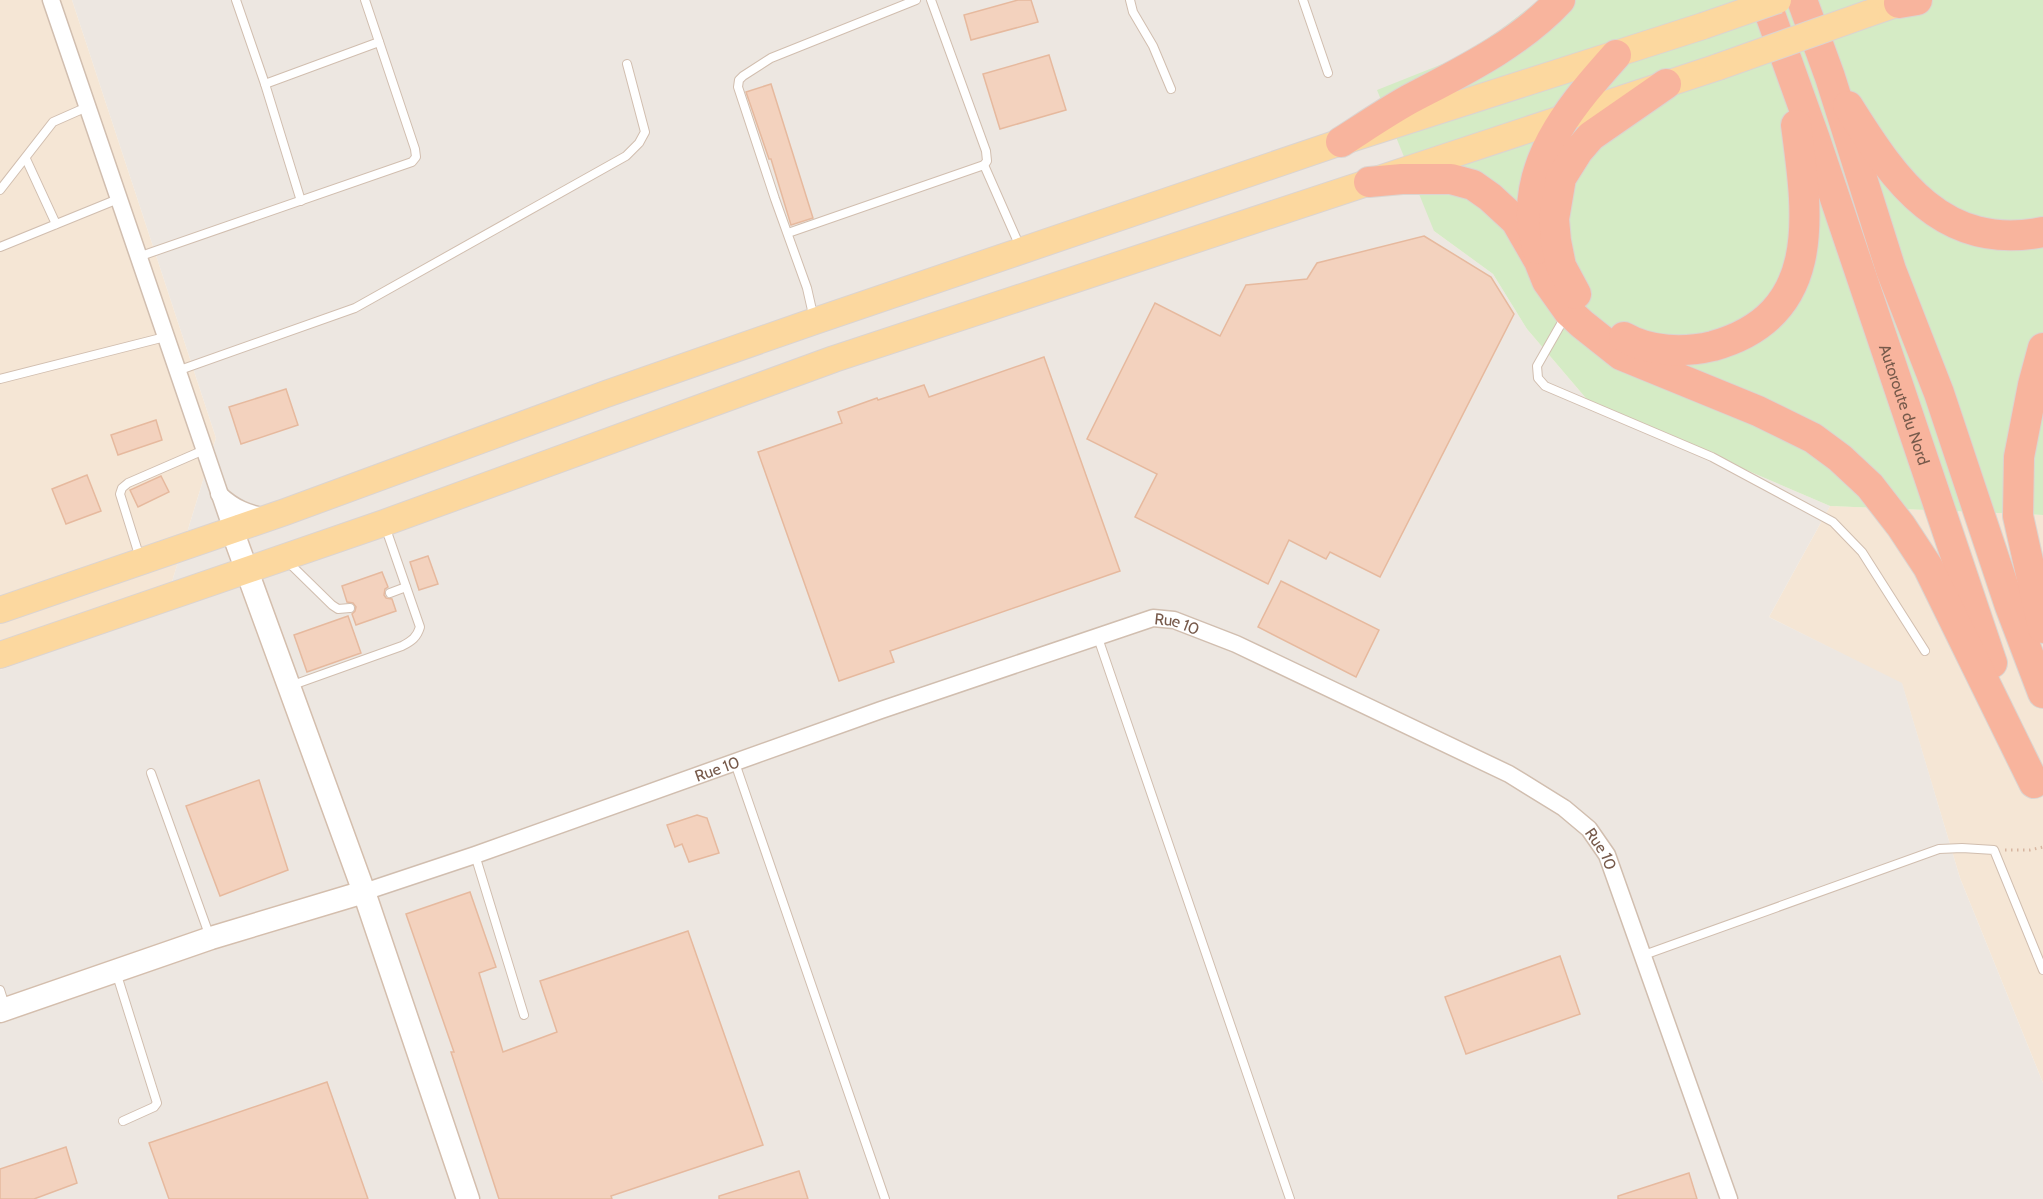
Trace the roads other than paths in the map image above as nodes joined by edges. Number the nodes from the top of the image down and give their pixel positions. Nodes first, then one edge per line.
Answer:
1 (51, 0) edge
2 (236, 0) edge
3 (365, 0) edge
4 (916, 0) edge
5 (931, 0) edge
6 (1130, 0) edge
7 (1303, 0) edge
8 (1560, 0) edge
9 (1765, 0) edge
10 (1778, 0) edge
11 (1803, 0) edge
12 (1908, 1) edge
13 (379, 42) junction
14 (1616, 55) junction
15 (1785, 60) junction
16 (627, 64) dead end
17 (1328, 73) dead end
18 (1830, 77) junction
19 (265, 84) junction
20 (1666, 84) junction
21 (1171, 90) dead end
22 (87, 107) junction
23 (1567, 115) junction
24 (1341, 142) junction
25 (26, 159) junction
26 (984, 165) junction
27 (1369, 182) junction
28 (0, 190) edge
29 (118, 199) junction
30 (301, 201) junction
31 (57, 224) junction
32 (2043, 232) edge
33 (788, 233) junction
34 (0, 247) edge
35 (1022, 250) junction
36 (138, 256) junction
37 (1539, 261) junction
38 (1569, 312) junction
39 (815, 321) junction
40 (165, 338) junction
41 (2043, 348) edge
42 (177, 370) junction
43 (0, 379) edge
44 (204, 450) junction
45 (218, 493) junction
46 (269, 517) junction
47 (384, 523) junction
48 (232, 530) junction
49 (284, 558) junction
50 (141, 561) junction
51 (246, 571) junction
52 (406, 587) junction
53 (390, 593) dead end
54 (350, 608) dead end
55 (0, 610) edge
56 (2043, 628) edge
57 (1097, 635) junction
58 (1925, 651) dead end
59 (0, 655) edge
60 (288, 687) junction
61 (2043, 693) edge
62 (735, 763) junction
63 (151, 773) dead end
64 (2039, 795) edge
65 (475, 855) junction
66 (364, 892) junction
67 (211, 938) junction
68 (1644, 955) junction
69 (2043, 970) edge
70 (116, 971) junction
71 (2, 1004) edge
72 (524, 1015) dead end
73 (123, 1120) dead end
74 (468, 1199) edge
75 (885, 1199) edge
76 (1290, 1199) edge
77 (1729, 1199) edge

1 - 22 street
2 - 19 lane
3 - 13 lane
4 - 33 lane
5 - 26 lane
6 - 21 lane
7 - 17 lane
8 - 24 highway
9 - 15 highway, Autoroute du Nord
10 - 14 main road, bridge
11 - 18 highway, Autoroute du Nord
12 - 20 main road, bridge
13 - 19 lane
13 - 30 lane
14 - 23 highway
14 - 24 main road
15 - 20 highway
15 - 64 highway, Autoroute du Nord
16 - 42 lane
18 - 32 highway
18 - 61 highway, Autoroute du Nord
19 - 30 lane
20 - 23 main road
22 - 25 lane
22 - 29 street
23 - 27 main road
23 - 37 highway
24 - 35 main road
25 - 28 lane
25 - 31 lane
26 - 33 lane
26 - 35 lane
27 - 37 highway
27 - 47 main road
29 - 31 lane
29 - 36 street
30 - 36 lane
31 - 34 lane
33 - 39 lane
35 - 39 main road
36 - 40 street
37 - 38 highway
38 - 58 lane
38 - 64 highway
39 - 46 main road
40 - 42 street
40 - 43 lane
41 - 56 highway
42 - 44 street
44 - 45 street
44 - 50 lane
45 - 46 street
45 - 48 street
46 - 48 main road
47 - 49 main road
47 - 52 lane
48 - 50 main road
48 - 51 street
49 - 51 main road
49 - 54 lane
50 - 55 main road
51 - 59 main road
51 - 60 street
52 - 53 lane
52 - 60 lane
57 - 62 street, Rue 10
57 - 68 street, Rue 10
57 - 76 lane
60 - 66 street
62 - 65 street, Rue 10
62 - 75 lane
63 - 67 lane
65 - 66 street, Rue 10
65 - 72 lane
66 - 67 street
66 - 74 street
67 - 70 street
68 - 69 lane
68 - 77 street, Rue 10
70 - 71 street
70 - 73 lane

